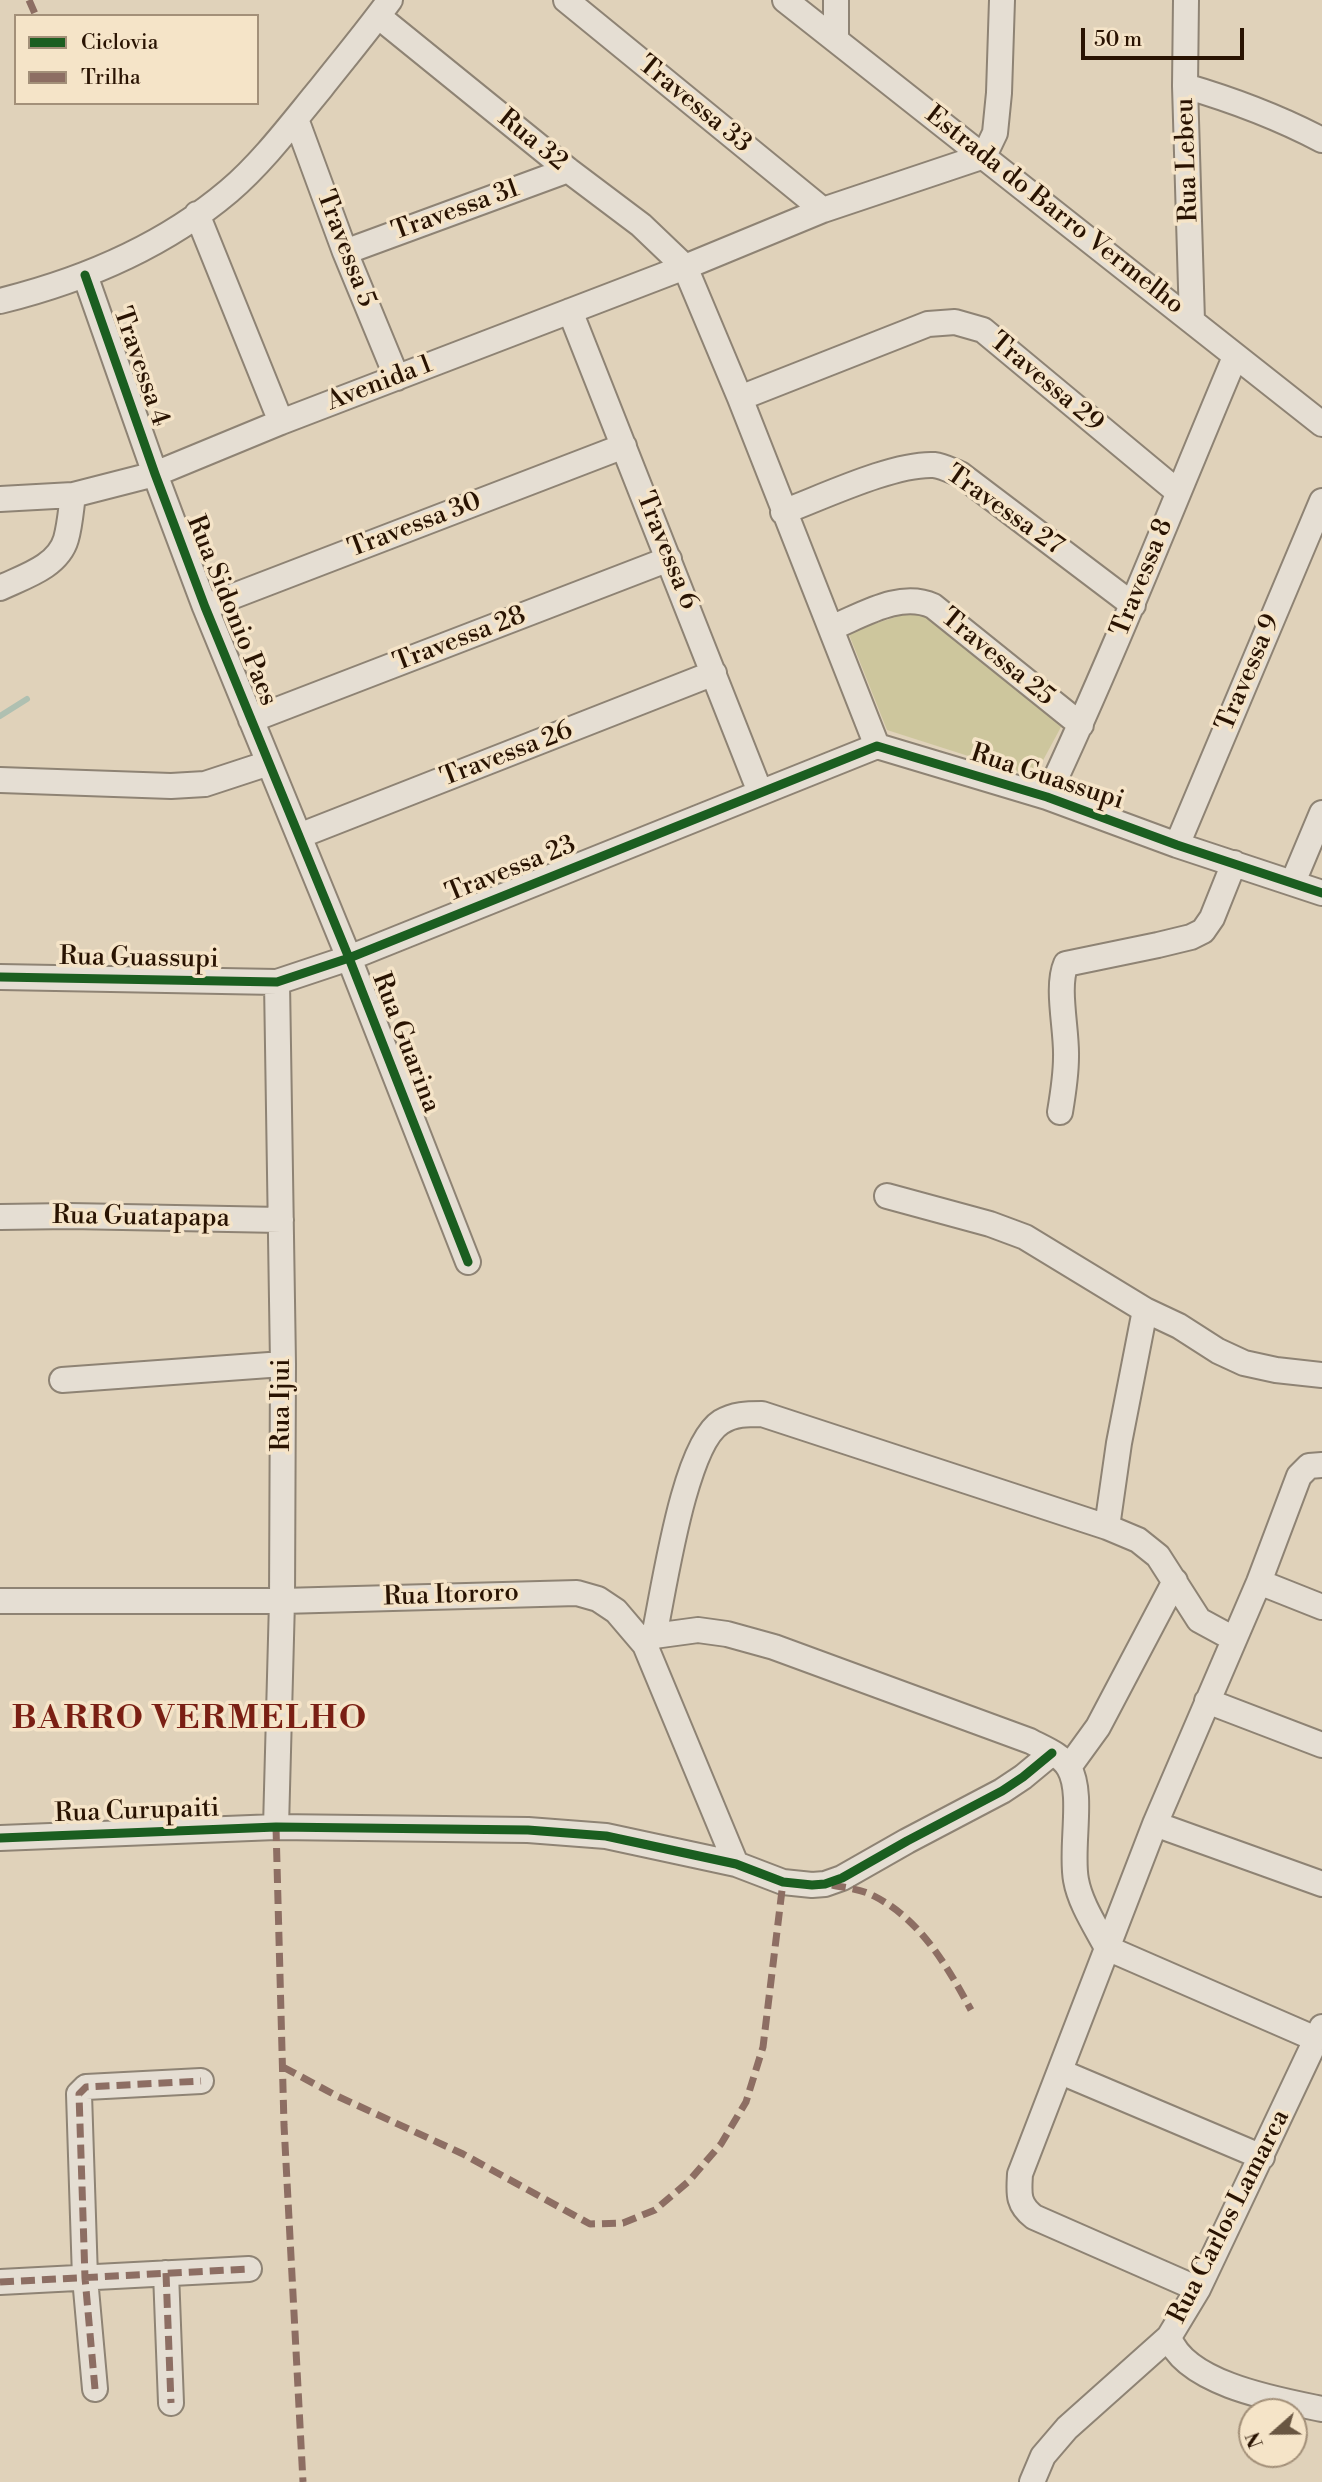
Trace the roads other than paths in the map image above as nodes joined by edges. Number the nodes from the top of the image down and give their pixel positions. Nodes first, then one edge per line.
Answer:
1 (566, 0) edge
2 (785, 0) edge
3 (836, 0) edge
4 (1002, 0) edge
5 (1186, 0) edge
6 (384, 8) edge
7 (836, 40) junction
8 (1185, 86) junction
9 (296, 119) junction
10 (1322, 139) edge
11 (984, 156) junction
12 (568, 170) junction
13 (822, 210) junction
14 (197, 214) junction
15 (345, 253) junction
16 (685, 267) junction
17 (85, 275) junction
18 (0, 301) edge
19 (570, 311) junction
20 (1192, 321) junction
21 (1236, 357) junction
22 (397, 377) junction
23 (740, 398) junction
24 (281, 422) junction
25 (1322, 424) edge
26 (624, 446) junction
27 (155, 474) junction
28 (1178, 492) junction
29 (73, 495) junction
30 (0, 499) edge
31 (1322, 501) edge
32 (783, 512) junction
33 (669, 559) junction
34 (0, 588) edge
35 (1133, 605) junction
36 (205, 607) junction
37 (831, 628) junction
38 (714, 673) junction
39 (251, 720) junction
40 (1081, 725) junction
41 (877, 746) junction
42 (269, 763) junction
43 (0, 780) edge
44 (760, 792) junction
45 (1047, 797) junction
46 (1322, 813) edge
47 (299, 836) junction
48 (1177, 845) junction
49 (1234, 863) junction
50 (1293, 882) junction
51 (1322, 893) edge
52 (349, 958) junction
53 (0, 977) edge
54 (276, 982) junction
55 (1060, 1112) dead end
56 (887, 1196) dead end
57 (0, 1217) edge
58 (281, 1220) junction
59 (468, 1262) dead end
60 (1145, 1310) junction
61 (283, 1364) junction
62 (1322, 1375) edge
63 (62, 1380) dead end
64 (1322, 1465) edge
65 (1107, 1527) junction
66 (1175, 1581) junction
67 (1259, 1582) junction
68 (0, 1601) edge
69 (282, 1601) junction
70 (1322, 1607) edge
71 (1234, 1639) junction
72 (650, 1641) junction
73 (1207, 1701) junction
74 (1322, 1745) edge
75 (1060, 1760) junction
76 (1155, 1825) junction
77 (276, 1828) junction
78 (0, 1839) edge
79 (736, 1864) junction
80 (1322, 1884) edge
81 (1107, 1948) junction
82 (1319, 2033) edge
83 (1061, 2072) junction
84 (1313, 2074) edge
85 (201, 2081) dead end
86 (1262, 2157) junction
87 (249, 2269) dead end
88 (166, 2273) junction
89 (85, 2278) junction
90 (0, 2282) edge
91 (1198, 2289) junction
92 (1169, 2337) junction
93 (95, 2389) dead end
94 (171, 2403) dead end
95 (1322, 2409) edge
96 (1032, 2482) edge

1 - 13 street, Travessa 33
2 - 7 street, Estrada do Barro Vermelho
3 - 7 street
4 - 11 street
5 - 8 street, Rua Lebeu
6 - 9 street
6 - 12 street, Rua 32
7 - 11 street, Estrada do Barro Vermelho
8 - 10 street
8 - 20 street, Rua Lebeu
9 - 14 street
9 - 15 street, Travessa 5
11 - 13 street, Avenida 1
11 - 20 street, Estrada do Barro Vermelho
12 - 15 street, Travessa 31
12 - 16 street, Rua 32
13 - 16 street, Avenida 1
14 - 17 street
14 - 24 street
15 - 22 street, Travessa 5
16 - 19 street, Avenida 1
16 - 23 street
17 - 18 street
17 - 27 street, Travessa 4
19 - 22 street, Avenida 1
19 - 26 street, Travessa 6
20 - 21 street, Estrada do Barro Vermelho
21 - 25 street, Estrada do Barro Vermelho
21 - 28 street, Travessa 8
22 - 24 street, Avenida 1
23 - 28 street, Travessa 29
23 - 32 street
24 - 27 street, Avenida 1
26 - 33 street, Travessa 6
26 - 36 street, Travessa 30
27 - 29 street, Avenida 1
27 - 36 street, Rua Sidonio Paes
28 - 35 street, Travessa 8
29 - 30 street, Avenida 1
29 - 34 street
31 - 48 street, Travessa 9
32 - 35 street, Travessa 27
32 - 37 street
33 - 38 street, Travessa 6
33 - 39 street, Travessa 28
35 - 40 street, Travessa 8
36 - 39 street, Rua Sidonio Paes
37 - 40 street, Travessa 25
37 - 41 street
38 - 44 street, Travessa 6
38 - 47 street, Travessa 26
39 - 42 street, Rua Sidonio Paes
40 - 45 street, Travessa 8
41 - 44 street
41 - 45 street, Rua Guassupi
42 - 43 street
42 - 47 street, Rua Guarina
44 - 52 street, Travessa 23
45 - 48 street, Rua Guassupi
46 - 50 street
47 - 52 street, Rua Guarina
48 - 49 street, Rua Guassupi
49 - 50 street, Rua Guassupi
49 - 55 street
50 - 51 street, Rua Guassupi
52 - 54 street, Travessa 23
52 - 59 street, Rua Guarina
53 - 54 street, Rua Guassupi
54 - 58 street, Rua Ijui
56 - 60 street
57 - 58 street, Rua Guatapapa
58 - 61 street, Rua Ijui
60 - 62 street
60 - 65 street
61 - 63 street
61 - 69 street, Rua Ijui
64 - 67 street
65 - 66 street
65 - 72 street
66 - 71 street
66 - 75 street, Rua Curupaiti
67 - 70 street
67 - 71 street
68 - 69 street, Rua Itororo
69 - 72 street, Rua Itororo
69 - 77 street, Rua Ijui
71 - 73 street
72 - 75 street
72 - 79 street, Rua Itororo
73 - 74 street
73 - 76 street
75 - 79 street, Rua Curupaiti
75 - 81 street
76 - 80 street
76 - 81 street
77 - 78 street, Rua Curupaiti
77 - 79 street, Rua Curupaiti
81 - 82 street
81 - 83 street
82 - 84 street, Rua Carlos Lamarca
83 - 86 street
83 - 91 street
84 - 86 street, Rua Carlos Lamarca
85 - 89 street
86 - 91 street, Rua Carlos Lamarca
87 - 88 street
88 - 89 street
88 - 94 street
89 - 90 street
89 - 93 street
91 - 92 street, Rua Carlos Lamarca
92 - 95 street
92 - 96 street, Rua Carlos Lamarca

